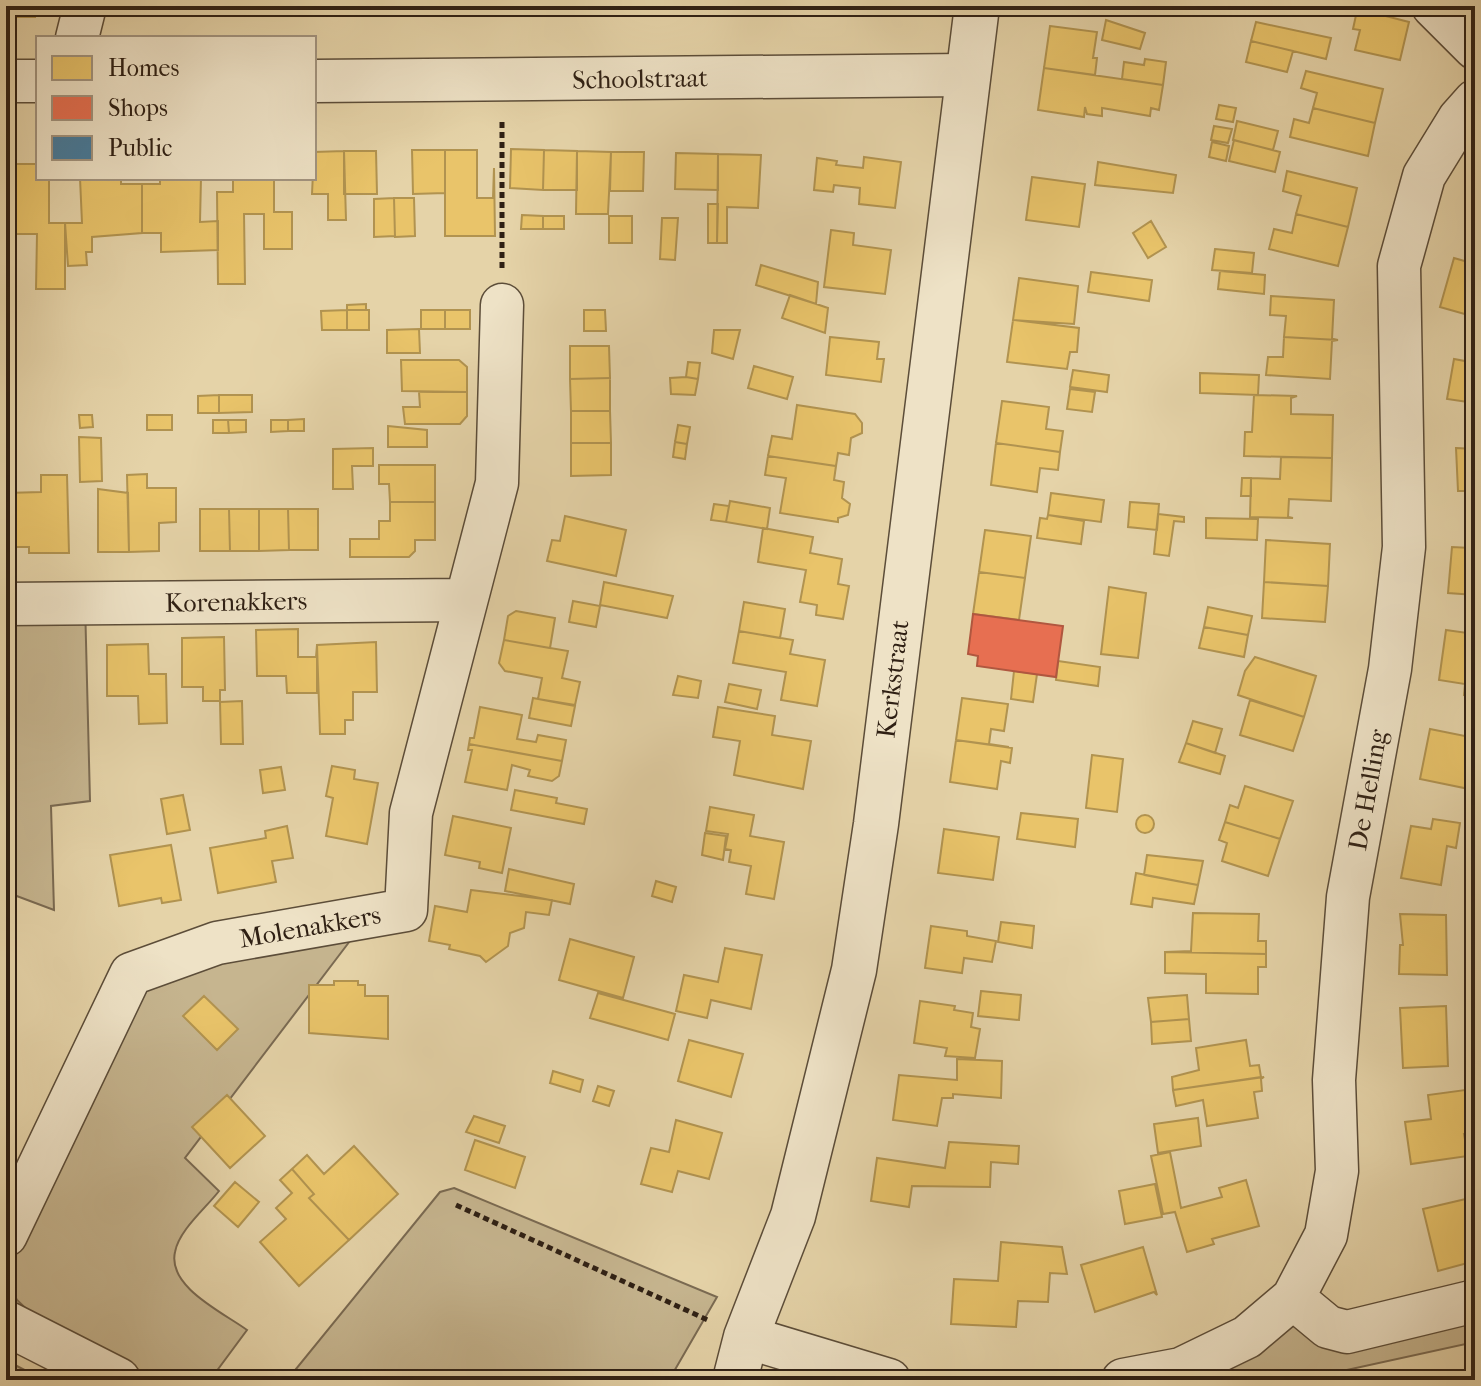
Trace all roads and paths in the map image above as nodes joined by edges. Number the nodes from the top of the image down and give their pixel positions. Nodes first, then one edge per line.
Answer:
1 (85, 6) edge
2 (977, 6) edge
3 (1433, 6) edge
4 (78, 36) edge
5 (1475, 48) edge
6 (966, 75) junction
7 (502, 80) junction
8 (6, 81) edge
9 (36, 81) edge
10 (316, 81) edge
11 (1475, 101) edge
12 (502, 305) joint
13 (466, 600) junction
14 (6, 604) edge
15 (456, 1205) dead end
16 (6, 1235) edge
17 (1293, 1298) junction
18 (1475, 1301) edge
19 (6, 1323) edge
20 (746, 1337) junction
21 (118, 1380) edge
22 (716, 1380) edge
23 (735, 1380) edge
24 (889, 1380) edge
25 (1123, 1380) edge

1 - 4 street
2 - 6 street, Kerkstraat
3 - 5 street
6 - 7 street, Schoolstraat
6 - 20 street, Kerkstraat
7 - 10 street, Schoolstraat
7 - 12 path
8 - 9 street
11 - 17 street, De Helling
12 - 13 street, Molenakkers
13 - 14 street, Korenakkers
13 - 16 street, Molenakkers
15 - 20 path
17 - 18 street
17 - 25 street, De Helling
19 - 21 street
20 - 22 street, Kerkstraat
20 - 23 street, Kerkstraat
20 - 24 street

